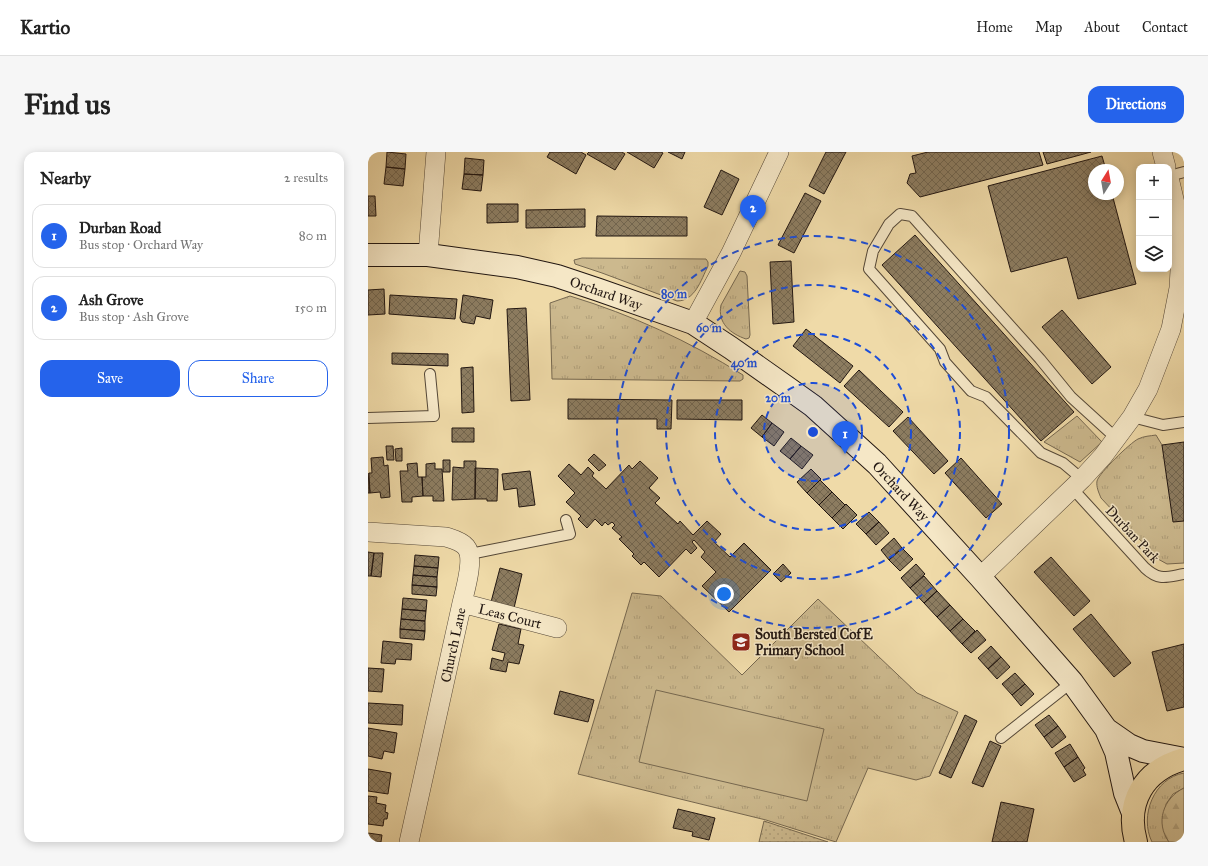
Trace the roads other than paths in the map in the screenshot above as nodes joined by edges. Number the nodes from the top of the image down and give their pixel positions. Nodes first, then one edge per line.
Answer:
1 (436, 152) edge
2 (780, 152) edge
3 (1162, 152) edge
4 (1165, 164) edge
5 (1184, 172) edge
6 (1172, 176) edge
7 (1172, 190) edge
8 (368, 255) edge
9 (428, 255) junction
10 (693, 324) junction
11 (430, 374) dead end
12 (1132, 416) junction
13 (368, 418) edge
14 (1184, 422) edge
15 (1116, 438) junction
16 (1077, 484) junction
17 (566, 520) dead end
18 (368, 532) edge
19 (470, 554) junction
20 (1184, 574) edge
21 (980, 577) junction
22 (462, 603) junction
23 (557, 628) dead end
24 (1072, 682) junction
25 (1106, 729) junction
26 (1001, 738) dead end
27 (1184, 759) edge
28 (1131, 830) edge
29 (409, 842) edge

1 - 9 street
2 - 10 street
3 - 4 street
5 - 6 lane
7 - 12 street
8 - 9 street, Orchard Way
9 - 10 street, Orchard Way
10 - 21 street, Orchard Way
11 - 13 lane
12 - 14 lane
12 - 15 street
15 - 16 street
15 - 16 lane
16 - 20 lane, Durban Park
16 - 21 street
17 - 19 lane
18 - 19 street
19 - 22 street, Church Lane
21 - 24 street, Orchard Way
22 - 23 street, Leas Court
22 - 29 street, Church Lane
24 - 25 street, Orchard Way
24 - 26 lane
25 - 27 street
25 - 28 street
27 - 28 main road

